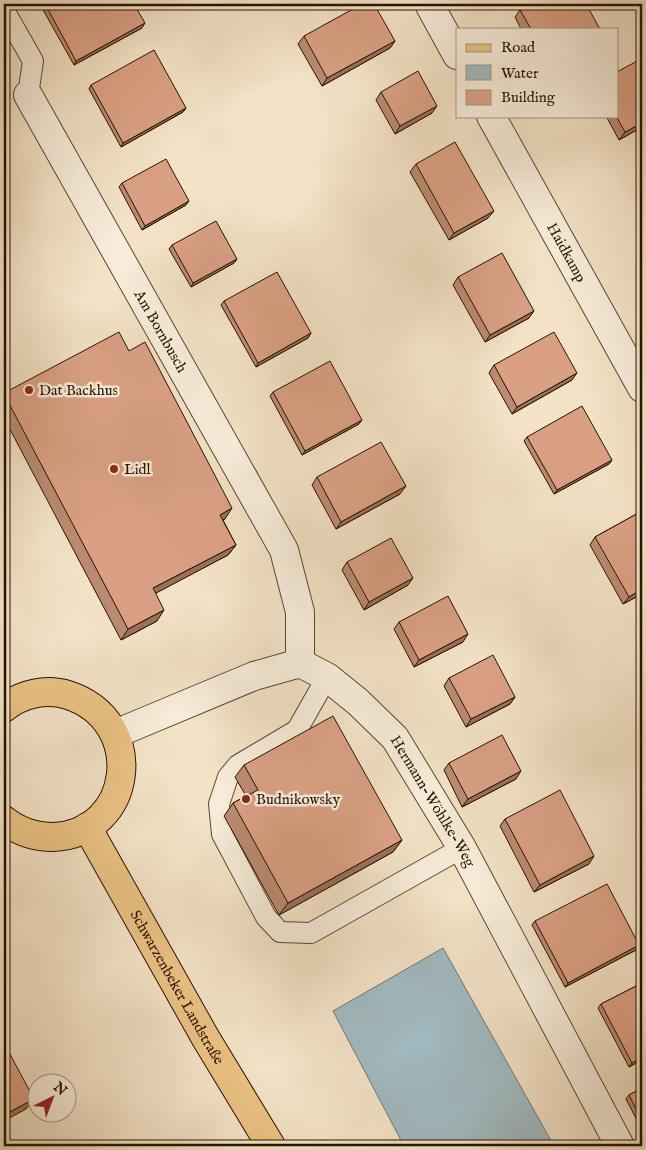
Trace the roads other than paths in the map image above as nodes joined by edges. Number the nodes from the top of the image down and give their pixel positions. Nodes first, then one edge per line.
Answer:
1 (429, 4) edge
2 (4, 10) edge
3 (456, 53) edge
4 (28, 95) joint
5 (492, 118) edge
6 (642, 388) edge
7 (300, 662) junction
8 (327, 677) junction
9 (7, 698) edge
10 (115, 734) junction
11 (4, 820) edge
12 (87, 827) junction
13 (462, 848) junction
14 (271, 1146) edge
15 (620, 1146) edge

1 - 3 street
2 - 4 lane, Am Bornbusch
4 - 7 street, Am Bornbusch
5 - 6 street, Haidkamp
7 - 8 street, Hermann-Wöhlke-Weg
7 - 10 street
8 - 13 street, Hermann-Wöhlke-Weg
8 - 13 lane
9 - 10 main road
10 - 12 main road
11 - 12 main road
12 - 14 main road, Schwarzenbeker Landstraße
13 - 15 street, Hermann-Wöhlke-Weg

